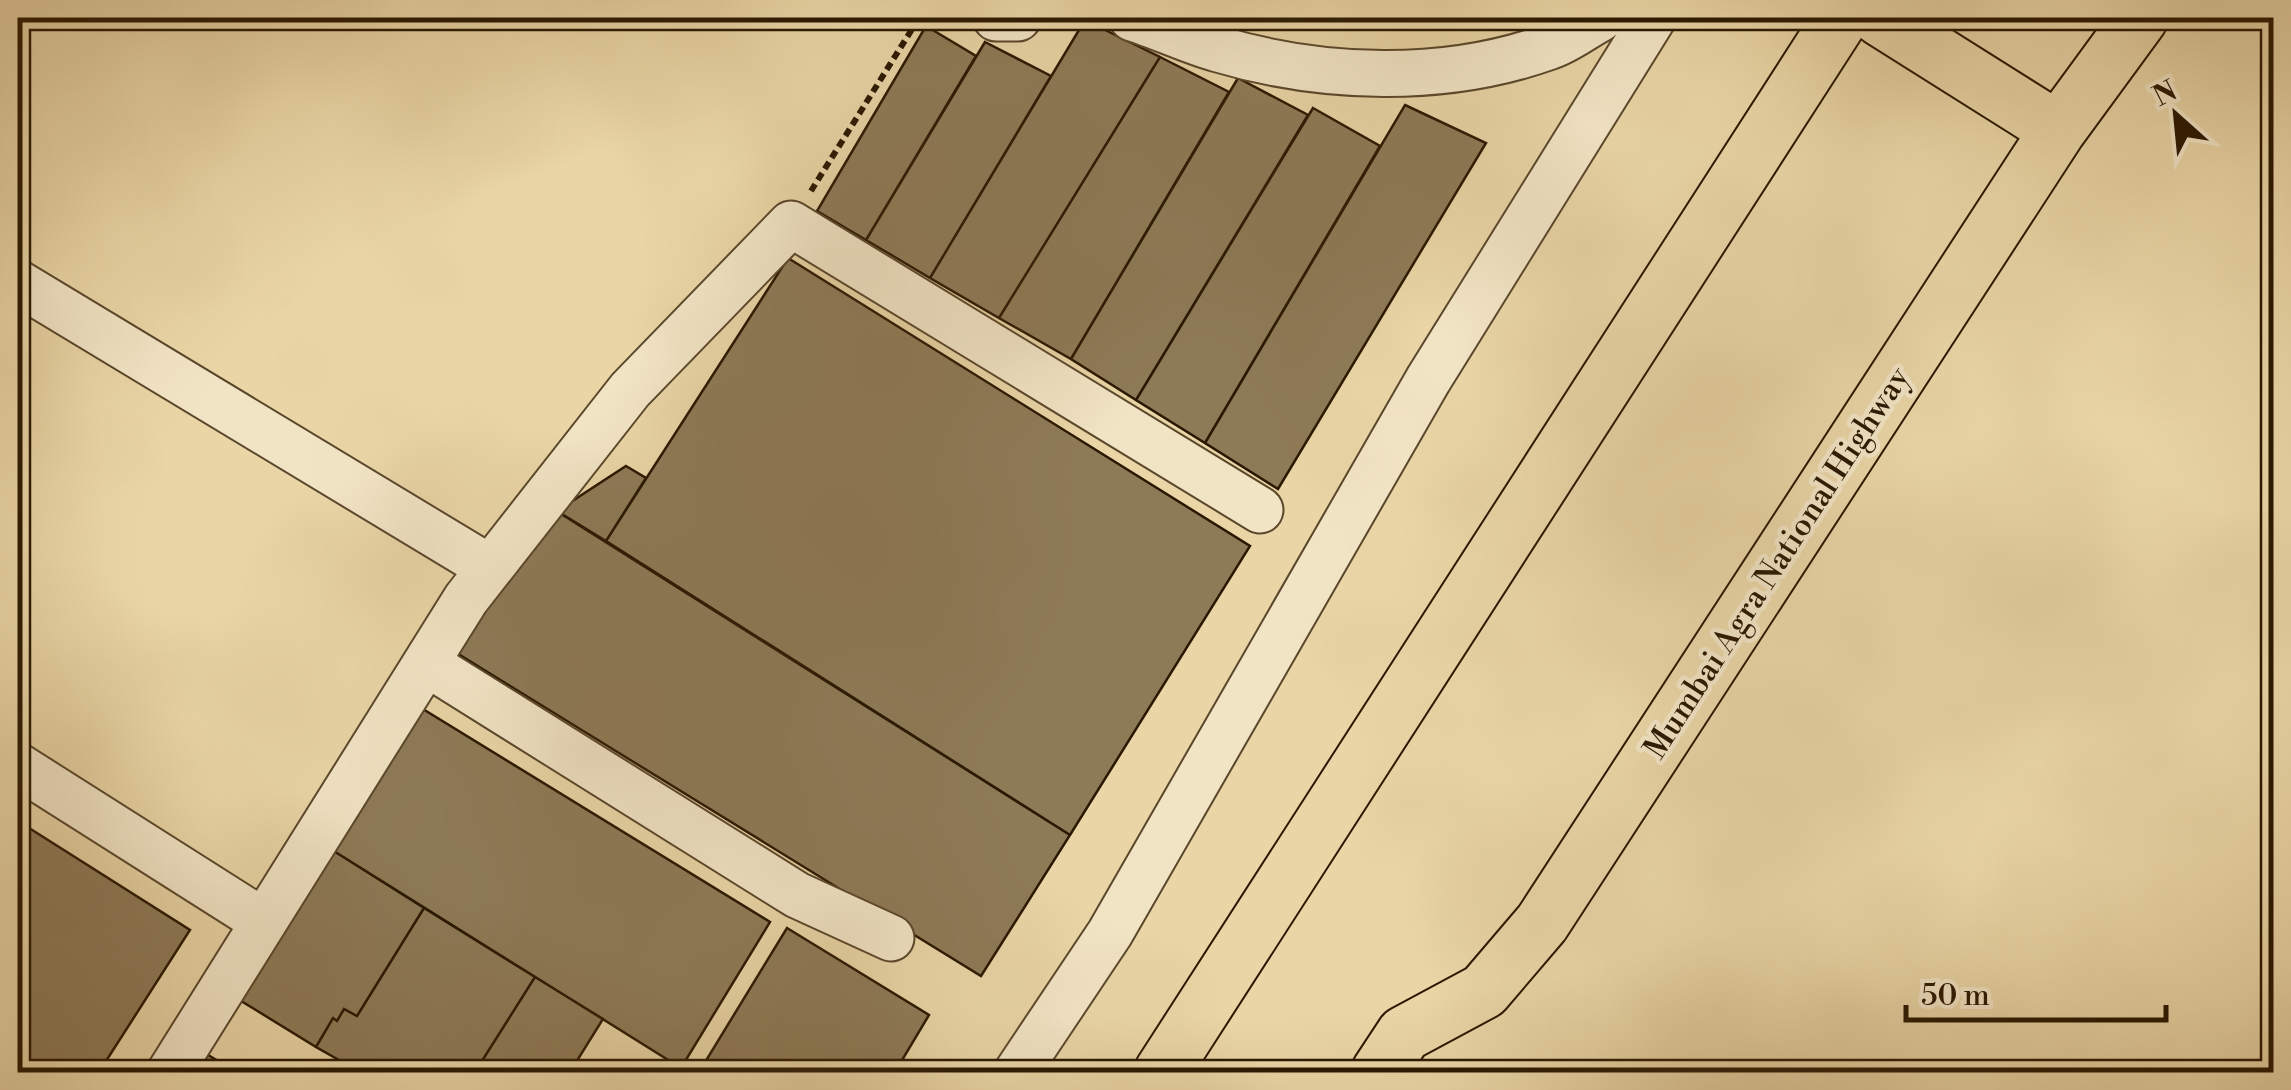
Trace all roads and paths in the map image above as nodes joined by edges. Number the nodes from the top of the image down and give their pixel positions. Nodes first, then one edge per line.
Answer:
1 (918, 18) edge
2 (996, 18) edge
3 (1018, 18) edge
4 (1132, 18) edge
5 (1601, 18) edge
6 (1652, 18) edge
7 (1841, 18) edge
8 (1880, 18) edge
9 (2140, 18) edge
10 (2058, 130) junction
11 (791, 224) junction
12 (18, 283) edge
13 (1260, 510) dead end
14 (490, 568) junction
15 (426, 662) junction
16 (18, 766) edge
17 (264, 922) junction
18 (891, 938) dead end
19 (170, 1072) edge
20 (1018, 1072) edge
21 (1162, 1072) edge
22 (1379, 1072) edge

1 - 11 path
2 - 3 street
4 - 5 street
6 - 20 street
7 - 21 highway
8 - 10 highway
9 - 10 highway, Mumbai Agra National Highway
10 - 22 highway, Mumbai Agra National Highway
11 - 13 street
11 - 14 street
12 - 14 street
14 - 15 street
15 - 17 street
15 - 18 street
16 - 17 street
17 - 19 street

